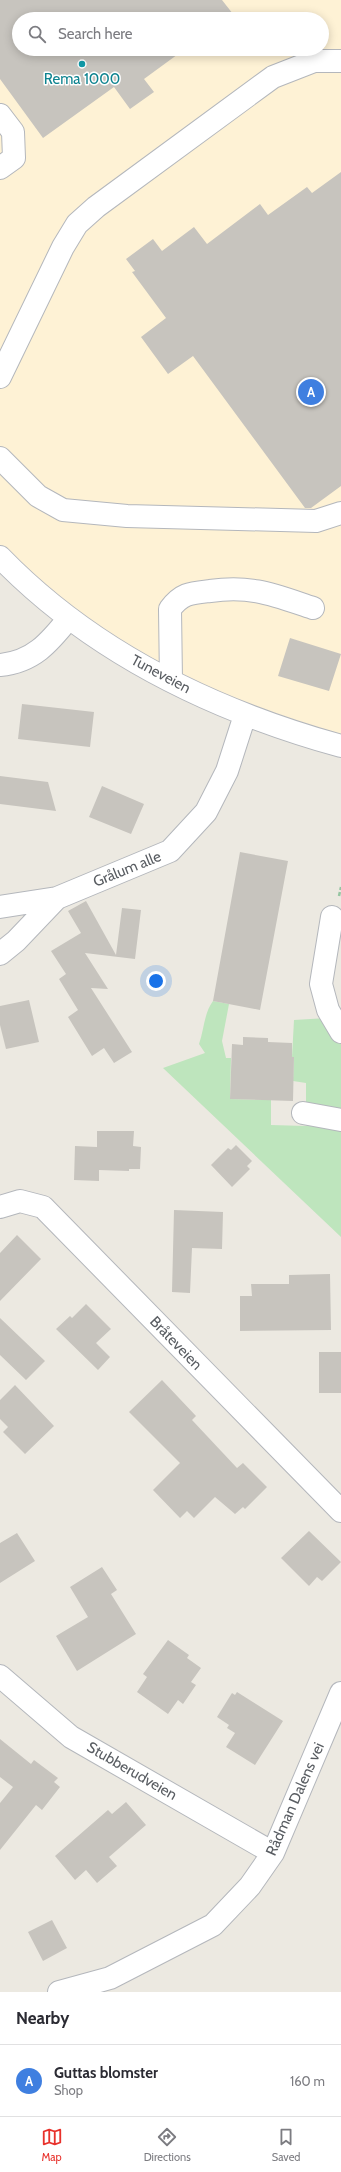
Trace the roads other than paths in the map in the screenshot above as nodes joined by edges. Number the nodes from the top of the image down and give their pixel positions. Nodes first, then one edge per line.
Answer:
1 (341, 61) edge
2 (0, 115) edge
3 (0, 168) edge
4 (0, 377) edge
5 (0, 458) edge
6 (341, 513) edge
7 (0, 557) edge
8 (313, 608) dead end
9 (69, 618) junction
10 (0, 665) edge
11 (171, 681) junction
12 (245, 715) junction
13 (341, 746) edge
14 (57, 898) junction
15 (0, 908) edge
16 (332, 917) dead end
17 (0, 954) edge
18 (341, 1032) edge
19 (303, 1114) dead end
20 (341, 1120) edge
21 (0, 1207) edge
22 (341, 1511) edge
23 (0, 1676) edge
24 (341, 1693) edge
25 (273, 1853) junction
26 (108, 1985) edge
27 (59, 1992) edge

1 - 4 street
2 - 3 street
5 - 6 street
7 - 9 street, Tuneveien
8 - 11 street
9 - 10 street
9 - 11 street, Tuneveien
11 - 12 street, Tuneveien
12 - 13 street, Tuneveien
12 - 14 street, Grålum alle
14 - 15 street
14 - 17 street, Grålum alle
16 - 18 street
19 - 20 street
21 - 22 street, Bråteveien
23 - 25 street, Stubberudveien
24 - 25 street, Rådman Dalens vei
25 - 26 street, Rådman Dalens vei
26 - 27 street, Rådman Dalens vei

